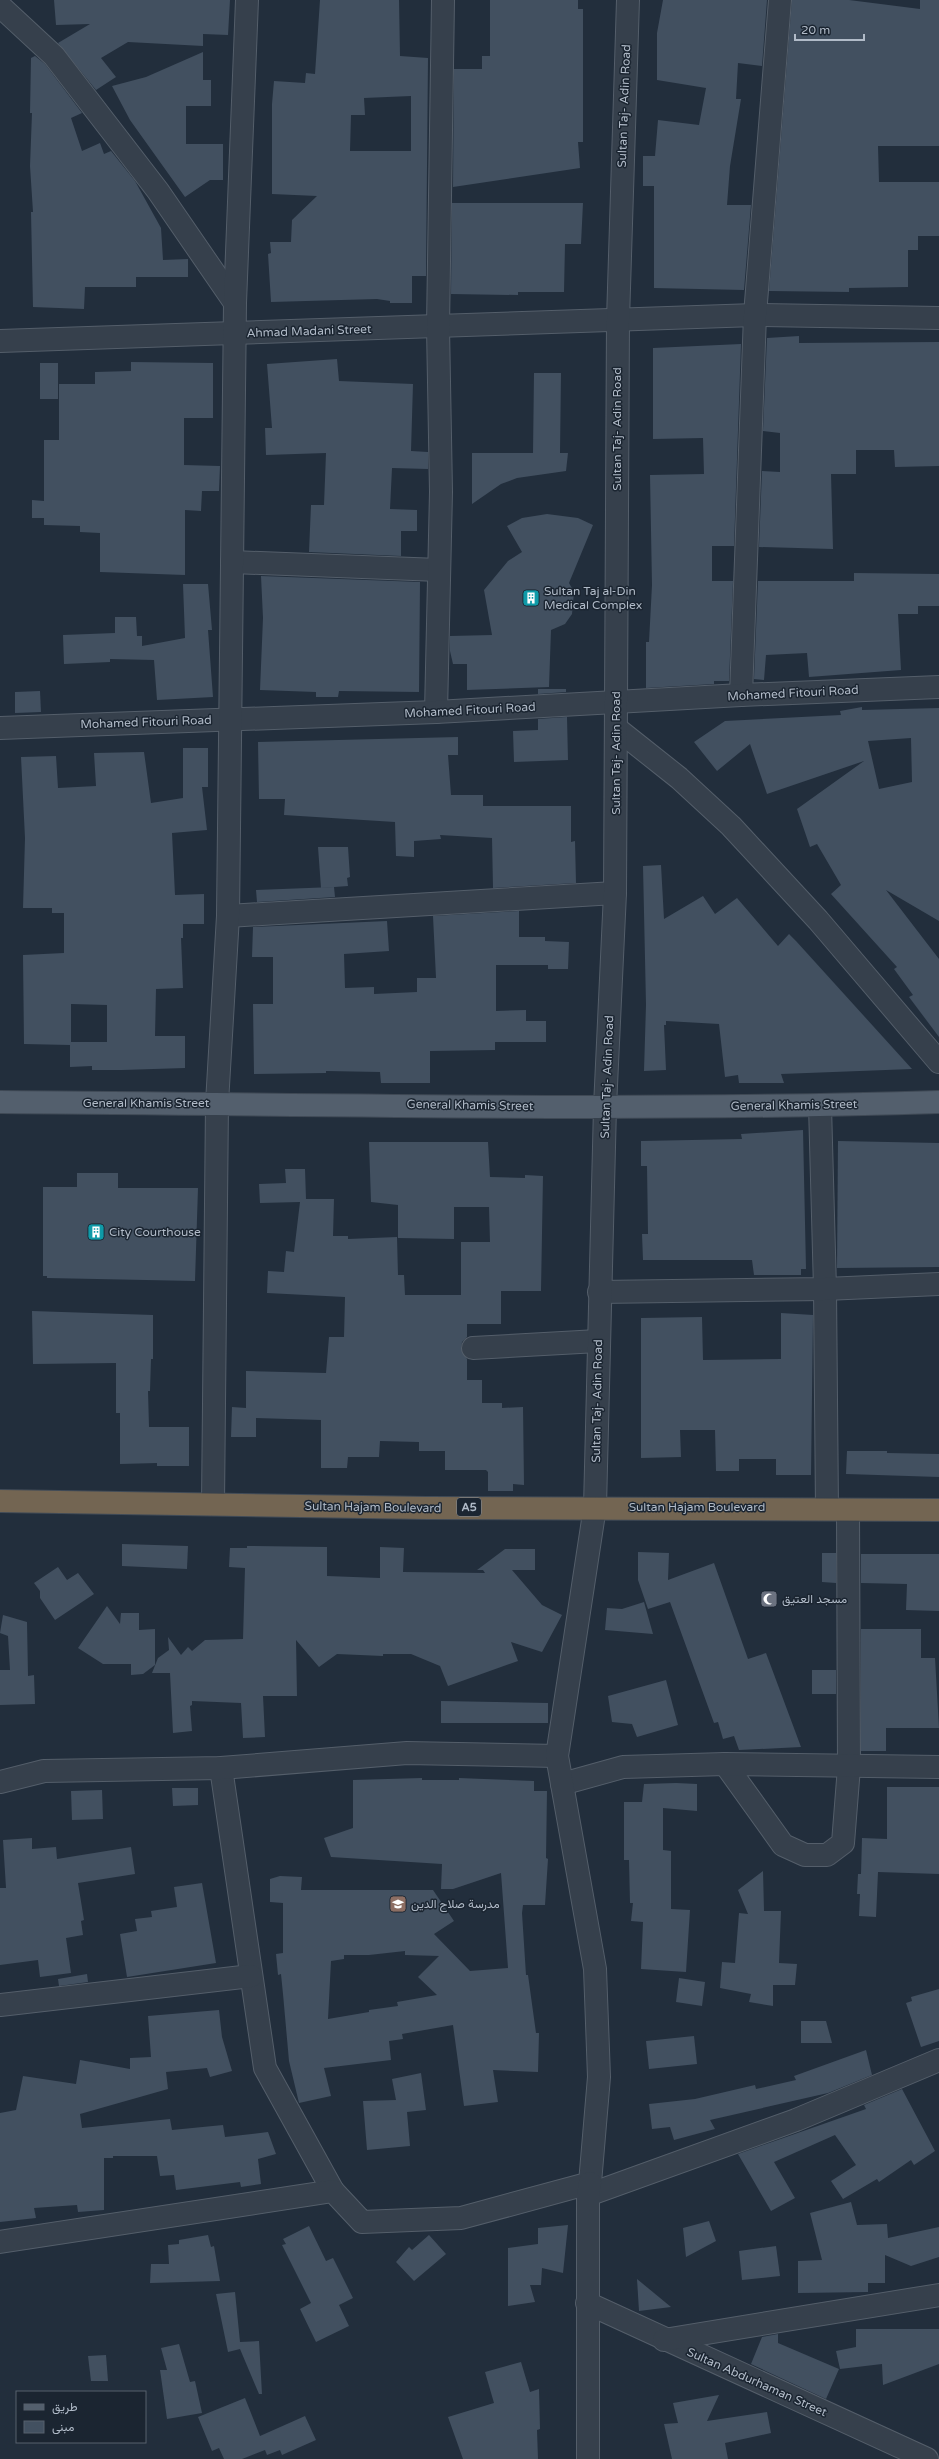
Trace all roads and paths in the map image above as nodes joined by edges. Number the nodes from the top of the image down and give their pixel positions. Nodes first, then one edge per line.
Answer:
1 (0, 0) edge
2 (246, 0) edge
3 (443, 0) edge
4 (628, 0) edge
5 (780, 0) edge
6 (0, 7) edge
7 (235, 303) junction
8 (755, 315) junction
9 (939, 318) edge
10 (618, 320) junction
11 (438, 327) junction
12 (236, 333) junction
13 (0, 341) edge
14 (232, 562) junction
15 (439, 570) junction
16 (939, 687) edge
17 (741, 695) junction
18 (617, 703) junction
19 (436, 712) junction
20 (231, 718) junction
21 (0, 728) edge
22 (616, 728) junction
23 (615, 893) junction
24 (228, 916) junction
25 (939, 1062) edge
26 (0, 1102) edge
27 (939, 1102) edge
28 (217, 1103) junction
29 (820, 1106) junction
30 (605, 1107) junction
31 (939, 1284) edge
32 (825, 1289) junction
33 (599, 1292) junction
34 (598, 1341) junction
35 (473, 1348) dead end
36 (0, 1501) edge
37 (213, 1504) junction
38 (595, 1507) junction
39 (838, 1509) junction
40 (939, 1510) edge
41 (557, 1756) junction
42 (725, 1764) junction
43 (849, 1767) junction
44 (939, 1767) edge
45 (222, 1768) junction
46 (0, 1782) edge
47 (562, 1784) junction
48 (251, 1976) junction
49 (0, 2005) edge
50 (939, 2060) edge
51 (589, 2189) junction
52 (333, 2191) junction
53 (0, 2242) edge
54 (939, 2294) edge
55 (587, 2303) junction
56 (664, 2340) junction
57 (588, 2459) edge
58 (927, 2459) edge

1 - 6 street
2 - 7 street
3 - 11 street
4 - 10 street, Sultan Taj- Adin Road
5 - 8 street
6 - 7 street
7 - 12 street
8 - 9 street, Ahmad Madani Street
8 - 10 street, Ahmad Madani Street
8 - 17 street
10 - 11 street, Ahmad Madani Street
10 - 18 street, Sultan Taj- Adin Road
11 - 12 street, Ahmad Madani Street
11 - 15 street
12 - 13 street, Ahmad Madani Street
12 - 14 street
14 - 15 street
14 - 20 street
15 - 19 street
16 - 17 street, Mohamed Fitouri Road
17 - 18 street, Mohamed Fitouri Road
18 - 19 street, Mohamed Fitouri Road
18 - 22 street, Sultan Taj- Adin Road
19 - 20 street, Mohamed Fitouri Road
20 - 21 street, Mohamed Fitouri Road
20 - 24 street
22 - 23 street, Sultan Taj- Adin Road
22 - 25 street
23 - 24 street
23 - 30 street, Sultan Taj- Adin Road
24 - 28 street
26 - 28 main road, General Khamis Street
27 - 29 main road, General Khamis Street
28 - 30 main road, General Khamis Street
28 - 37 street
29 - 30 main road, General Khamis Street
29 - 32 street
30 - 33 street, Sultan Taj- Adin Road
31 - 32 street
32 - 33 street
32 - 39 street
33 - 34 street, Sultan Taj- Adin Road
34 - 35 street
34 - 38 street, Sultan Taj- Adin Road
36 - 37 highway, Sultan Hajam Boulevard / A5
37 - 38 highway, Sultan Hajam Boulevard / A5
38 - 39 highway, Sultan Hajam Boulevard / A5
38 - 41 street, Sultan Taj- Adin Road
39 - 40 highway, Sultan Hajam Boulevard / A5
39 - 43 street
41 - 45 street
41 - 47 street, Sultan Taj- Adin Road
42 - 43 street
42 - 43 street
42 - 47 street
43 - 44 street
45 - 46 street
45 - 48 street
47 - 51 street, Sultan Taj- Adin Road
48 - 49 street
48 - 52 street
50 - 51 street
51 - 52 street
51 - 55 street, Sultan Taj- Adin Road
52 - 53 street
54 - 56 street
55 - 56 street, Sultan Abdurhaman Street
55 - 57 street, Sultan Taj- Adin Road
56 - 58 street, Sultan Abdurhaman Street

